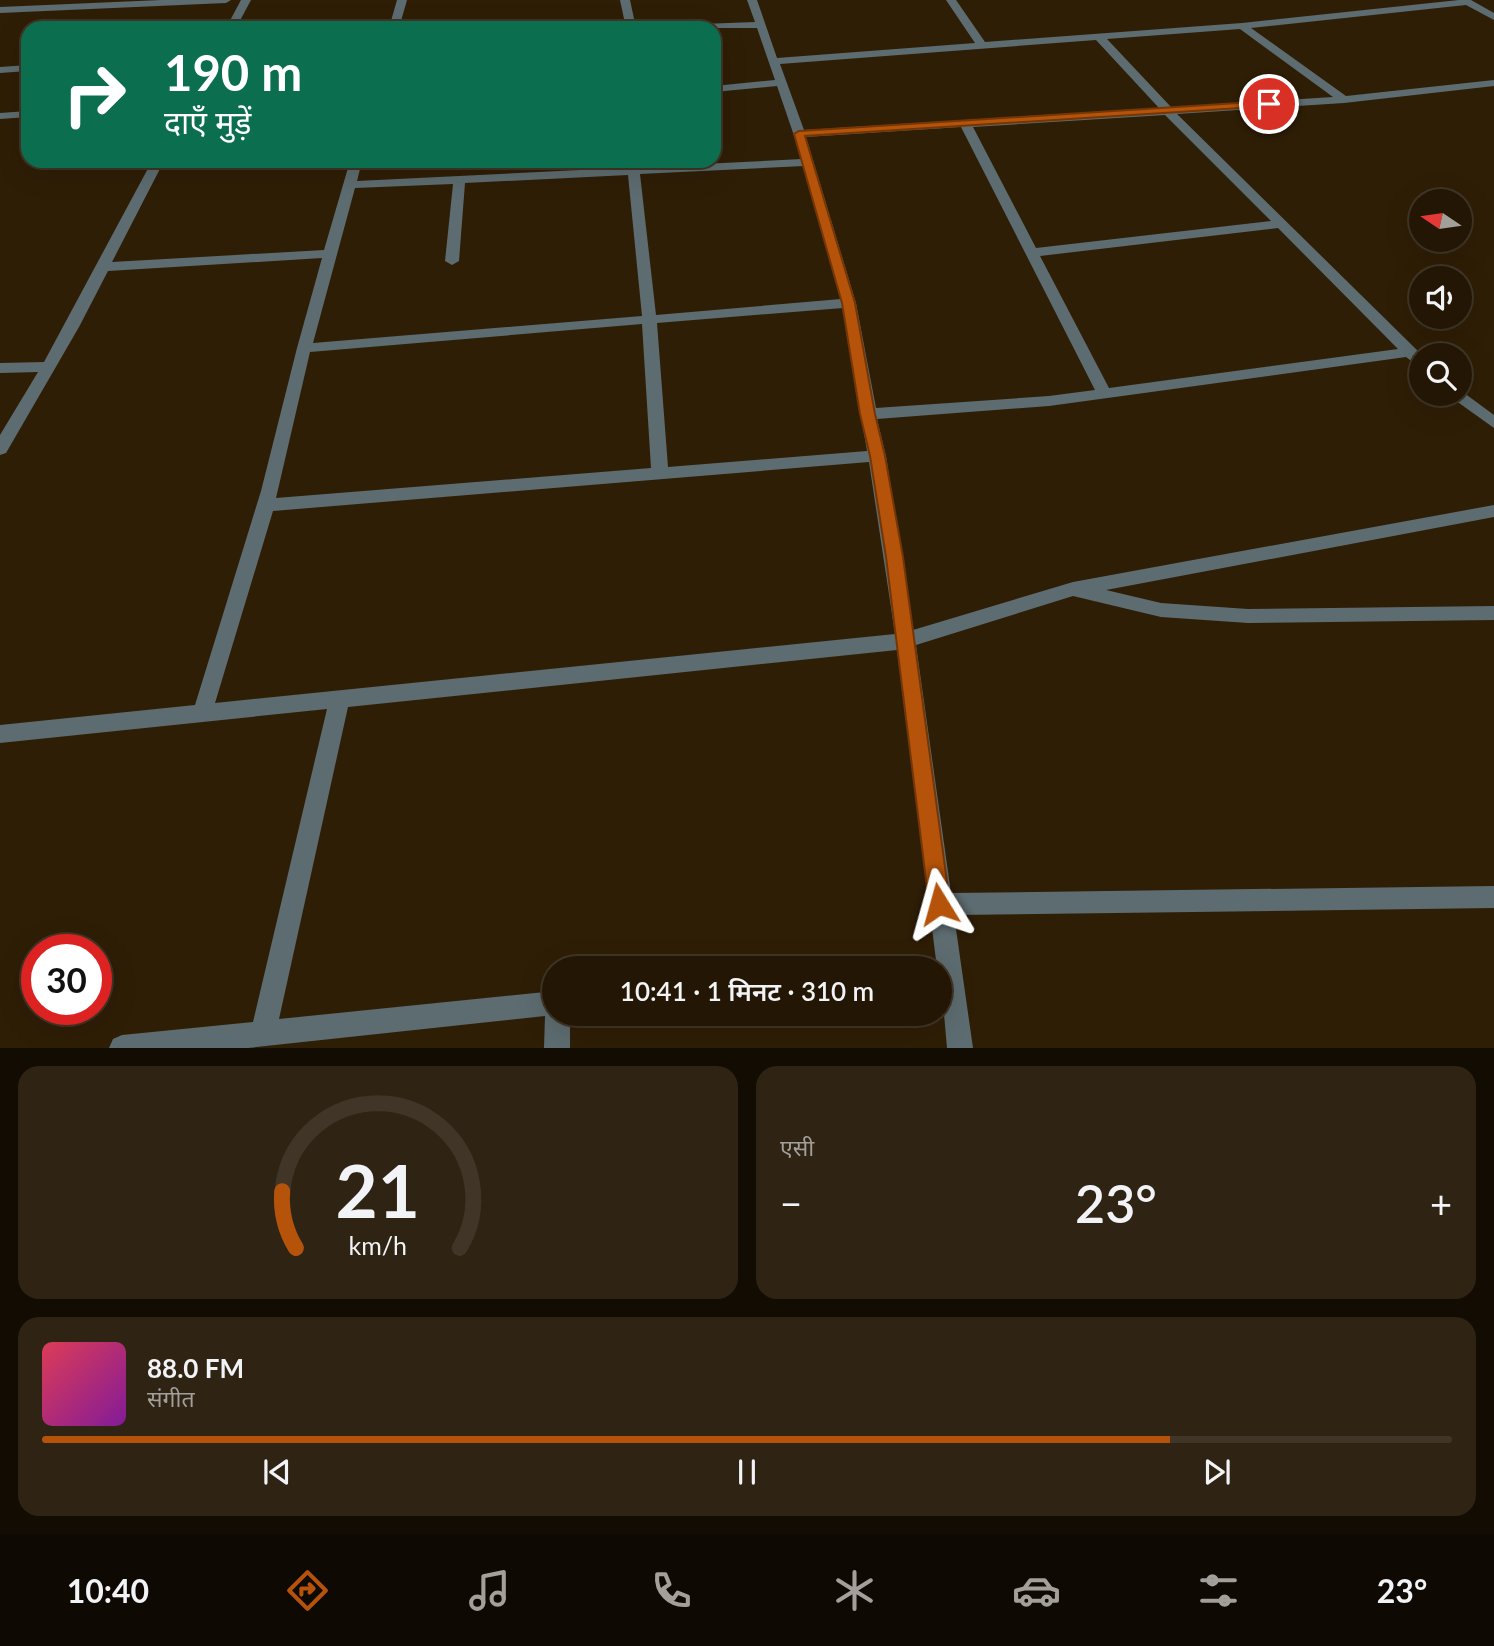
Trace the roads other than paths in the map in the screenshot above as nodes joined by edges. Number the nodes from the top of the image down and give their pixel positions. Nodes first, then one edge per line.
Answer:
1 (226, 0) edge
2 (246, 0) edge
3 (402, 0) edge
4 (625, 0) edge
5 (752, 0) edge
6 (951, 0) edge
7 (1466, 1) edge
8 (0, 10) edge
9 (1494, 17) edge
10 (235, 21) edge
11 (396, 21) edge
12 (630, 21) edge
13 (761, 25) junction
14 (721, 26) edge
15 (1242, 26) junction
16 (1099, 37) junction
17 (982, 45) junction
18 (774, 61) junction
19 (21, 68) edge
20 (0, 70) edge
21 (782, 82) junction
22 (1494, 83) edge
23 (721, 88) edge
24 (1343, 100) junction
25 (1168, 111) junction
26 (21, 114) edge
27 (0, 116) edge
28 (965, 123) junction
29 (799, 134) junction
30 (809, 162) junction
31 (721, 167) edge
32 (154, 168) edge
33 (354, 168) edge
34 (692, 168) edge
35 (634, 171) junction
36 (459, 180) junction
37 (349, 186) junction
38 (1281, 225) junction
39 (1032, 253) junction
40 (330, 254) junction
41 (452, 261) dead end
42 (103, 267) junction
43 (849, 303) junction
44 (649, 318) junction
45 (304, 348) junction
46 (1409, 351) edge
47 (1409, 358) edge
48 (48, 367) junction
49 (0, 368) edge
50 (1104, 393) junction
51 (1472, 406) edge
52 (868, 414) junction
53 (1494, 423) edge
54 (0, 449) edge
55 (878, 456) junction
56 (660, 473) junction
57 (265, 505) junction
58 (1494, 511) edge
59 (1073, 589) junction
60 (1494, 613) edge
61 (904, 641) junction
62 (339, 700) junction
63 (202, 714) junction
64 (0, 734) edge
65 (1494, 897) edge
66 (939, 904) junction
67 (941, 956) edge
68 (542, 1004) edge
69 (952, 1012) edge
70 (558, 1026) edge
71 (263, 1033) junction
72 (122, 1048) edge
73 (557, 1048) edge
74 (960, 1048) edge

1 - 8 street
2 - 10 street
3 - 11 street
4 - 12 street
5 - 13 street
6 - 17 street
7 - 9 street
7 - 15 street
13 - 14 street
13 - 18 street
15 - 16 street
15 - 24 street
16 - 17 street
16 - 25 street
17 - 18 street
18 - 21 street
19 - 20 street
21 - 23 street
21 - 29 street
22 - 24 street
24 - 25 street
25 - 28 street
25 - 38 street
26 - 27 street
28 - 29 street
28 - 39 street
29 - 30 street
30 - 31 street
30 - 43 street
32 - 42 street
33 - 37 street
34 - 35 street
35 - 36 street
35 - 44 street
36 - 37 street
36 - 41 street
37 - 40 street
38 - 39 street
38 - 46 street
39 - 50 street
40 - 42 street
40 - 45 street
42 - 48 street
43 - 44 street
43 - 52 street
44 - 45 street
44 - 56 street
45 - 57 street
47 - 50 street
48 - 49 street
48 - 54 street
50 - 52 street
51 - 53 street
52 - 55 street
55 - 56 street
55 - 61 street
56 - 57 street
57 - 63 street
58 - 59 street
59 - 60 street
59 - 61 street
61 - 62 street
61 - 66 street
62 - 63 street
62 - 71 street
63 - 64 street
65 - 66 street
66 - 67 street
68 - 71 street
69 - 74 street
70 - 73 street
71 - 72 street

